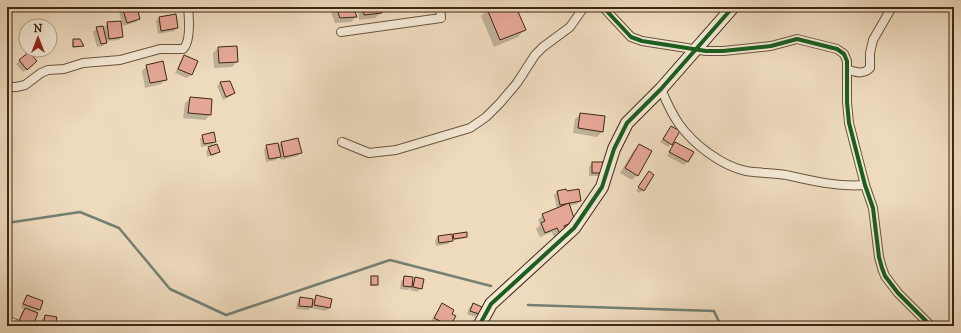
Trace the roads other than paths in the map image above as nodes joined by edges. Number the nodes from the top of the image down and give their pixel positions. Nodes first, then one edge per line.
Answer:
1 (188, 7) edge
2 (440, 7) edge
3 (584, 7) edge
4 (603, 7) edge
5 (733, 7) edge
6 (892, 7) edge
7 (341, 32) dead end
8 (695, 50) junction
9 (848, 70) junction
10 (7, 87) edge
11 (661, 89) junction
12 (342, 142) dead end
13 (865, 185) junction
14 (7, 320) edge
15 (21, 326) edge
16 (479, 326) edge
17 (932, 326) edge

1 - 10 street
2 - 7 street
3 - 12 street
4 - 8 street
5 - 8 street
6 - 9 street
8 - 9 street
8 - 11 street
9 - 13 street
11 - 13 street
11 - 16 street
13 - 17 street
14 - 15 street

